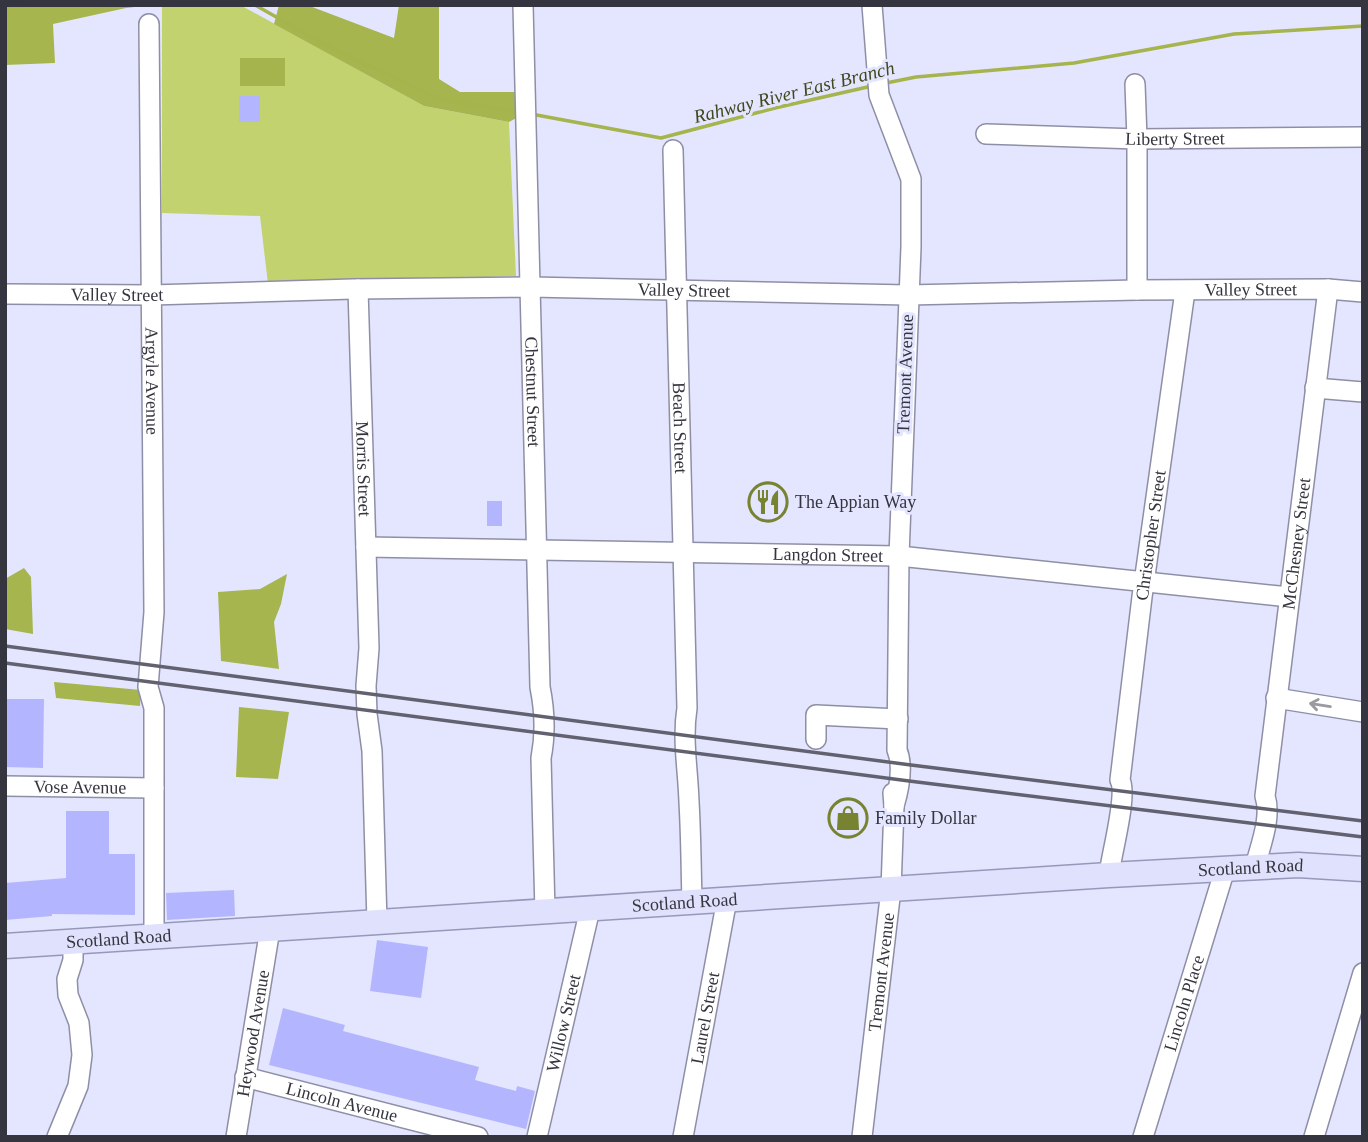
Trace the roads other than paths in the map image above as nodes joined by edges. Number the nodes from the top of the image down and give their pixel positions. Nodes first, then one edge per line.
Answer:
1 (523, 5) edge
2 (872, 5) edge
3 (149, 24) dead end
4 (1135, 84) dead end
5 (986, 134) dead end
6 (1363, 137) edge
7 (1138, 139) junction
8 (673, 150) dead end
9 (531, 287) junction
10 (358, 289) junction
11 (1328, 289) junction
12 (1137, 290) junction
13 (677, 291) junction
14 (1185, 291) junction
15 (1363, 292) edge
16 (5, 294) edge
17 (150, 295) junction
18 (908, 295) junction
19 (1315, 388) junction
20 (1363, 392) edge
21 (366, 547) junction
22 (537, 550) junction
23 (684, 552) junction
24 (899, 556) junction
25 (1144, 583) junction
26 (1289, 597) junction
27 (1276, 698) junction
28 (1363, 712) edge
29 (898, 719) junction
30 (816, 739) dead end
31 (5, 786) edge
32 (154, 788) junction
33 (1255, 867) junction
34 (1225, 869) junction
35 (1363, 869) edge
36 (1109, 875) junction
37 (891, 890) junction
38 (727, 900) junction
39 (692, 901) junction
40 (590, 909) junction
41 (545, 912) junction
42 (377, 922) junction
43 (270, 929) junction
44 (153, 937) junction
45 (73, 942) junction
46 (5, 946) edge
47 (1363, 973) edge
48 (245, 1077) junction
49 (57, 1137) edge
50 (236, 1137) edge
51 (478, 1137) edge
52 (537, 1137) edge
53 (683, 1137) edge
54 (862, 1137) edge
55 (1143, 1137) edge
56 (1314, 1137) edge

1 - 9 street, Chestnut Street
2 - 18 street, Tremont Avenue
3 - 17 street, Argyle Avenue
4 - 7 street
5 - 7 street, Liberty Street
6 - 7 street, Liberty Street
7 - 12 street
8 - 13 street, Beach Street
9 - 10 street, Valley Street
9 - 13 street, Valley Street
9 - 22 street, Chestnut Street
10 - 17 street, Valley Street
10 - 21 street, Morris Street
11 - 14 street, Valley Street
11 - 15 street, Valley Street
11 - 19 street, McChesney Street
12 - 14 street, Valley Street
12 - 18 street, Valley Street
13 - 18 street, Valley Street
13 - 23 street, Beach Street
14 - 25 street, Christopher Street
16 - 17 street, Valley Street
17 - 32 street, Argyle Avenue
18 - 24 street, Tremont Avenue
19 - 20 street
19 - 26 street, McChesney Street
21 - 22 street, Langdon Street
21 - 42 street, Morris Street
22 - 23 street, Langdon Street
22 - 41 street, Chestnut Street
23 - 24 street, Langdon Street
23 - 39 street, Beach Street
24 - 25 street, Langdon Street
24 - 29 street, Tremont Avenue
25 - 26 street, Langdon Street
25 - 36 street, Christopher Street
26 - 27 street, McChesney Street
28 -> 27 street
27 - 33 street, McChesney Street
29 - 30 street
29 - 37 street, Tremont Avenue
31 - 32 street, Vose Avenue
32 - 44 street, Argyle Avenue
33 - 34 main road, Scotland Road
33 - 35 main road, Scotland Road
34 - 36 main road, Scotland Road
34 - 55 street, Lincoln Place
36 - 37 main road, Scotland Road
37 - 38 main road, Scotland Road
37 - 54 street, Tremont Avenue
38 - 39 main road, Scotland Road
38 - 53 street, Laurel Street
39 - 40 main road, Scotland Road
40 - 41 main road, Scotland Road
40 - 52 street, Willow Street
41 - 42 main road, Scotland Road
42 - 43 main road, Scotland Road
43 - 44 main road, Scotland Road
43 - 48 street, Heywood Avenue
44 - 45 main road, Scotland Road
45 - 46 main road, Scotland Road
45 - 49 street
47 - 56 street
48 - 50 street, Heywood Avenue
48 - 51 street, Lincoln Avenue

